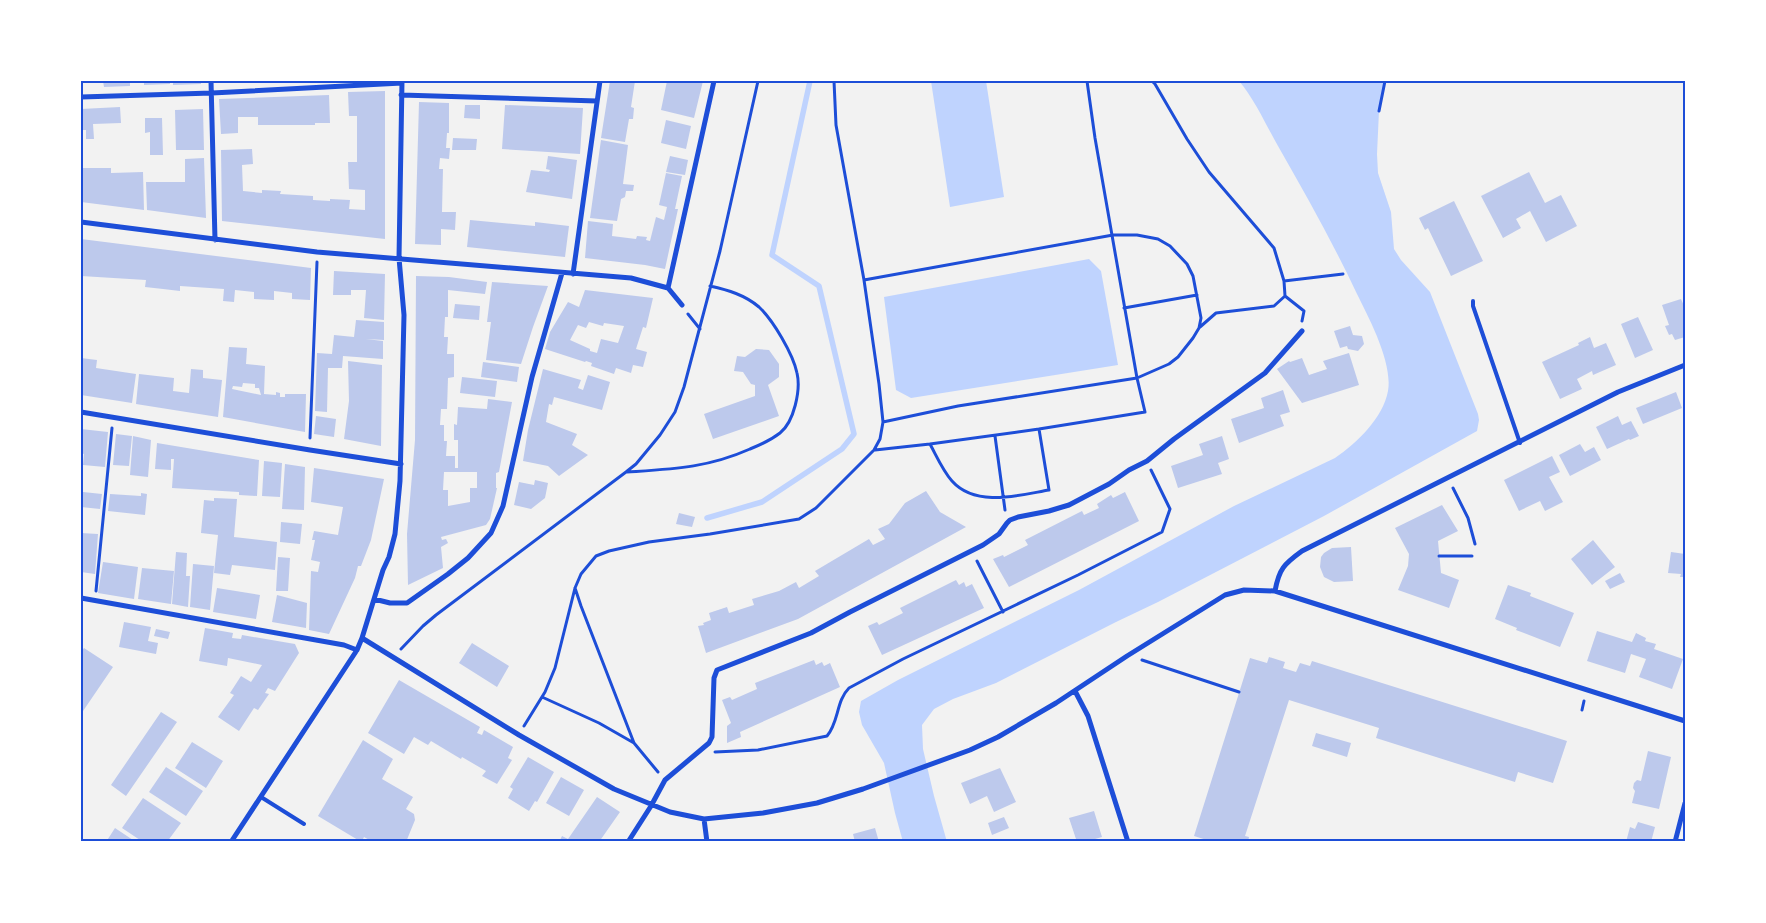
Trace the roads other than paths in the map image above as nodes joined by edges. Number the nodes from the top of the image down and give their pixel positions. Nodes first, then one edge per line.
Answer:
1 (211, 81) edge
2 (600, 81) edge
3 (714, 81) edge
4 (402, 82) edge
5 (212, 93) junction
6 (401, 96) junction
7 (81, 97) edge
8 (597, 101) junction
9 (81, 222) edge
10 (215, 240) junction
11 (399, 258) junction
12 (562, 273) junction
13 (573, 274) junction
14 (668, 288) junction
15 (1473, 301) dead end
16 (682, 305) road end
17 (1302, 331) road end
18 (1685, 365) edge
19 (81, 412) edge
20 (1520, 443) junction
21 (401, 464) junction
22 (1275, 591) junction
23 (81, 598) edge
24 (374, 600) junction
25 (362, 638) junction
26 (357, 650) junction
27 (1075, 691) junction
28 (1685, 721) edge
29 (261, 797) junction
30 (1685, 803) edge
31 (651, 806) junction
32 (704, 819) junction
33 (304, 824) dead end
34 (231, 842) edge
35 (628, 842) edge
36 (707, 842) edge
37 (1128, 842) edge
38 (1675, 842) edge

1 - 5 street
2 - 8 street
3 - 14 street
4 - 5 street
4 - 6 street
5 - 7 street
5 - 10 street
6 - 8 street
6 - 11 street
8 - 13 street
9 - 10 street
10 - 11 street
11 - 12 street
11 - 21 street
12 - 13 street
12 - 24 street
13 - 14 street
14 - 16 street
15 - 20 lane
17 - 31 street
18 - 20 street
19 - 21 street
20 - 22 street
21 - 24 street
22 - 27 street
22 - 28 street
23 - 26 street
24 - 25 street
25 - 26 street
25 - 31 street
26 - 29 street
27 - 32 street
27 - 37 street
29 - 33 lane
29 - 34 street
30 - 38 street
31 - 32 street
31 - 35 street
32 - 36 street

